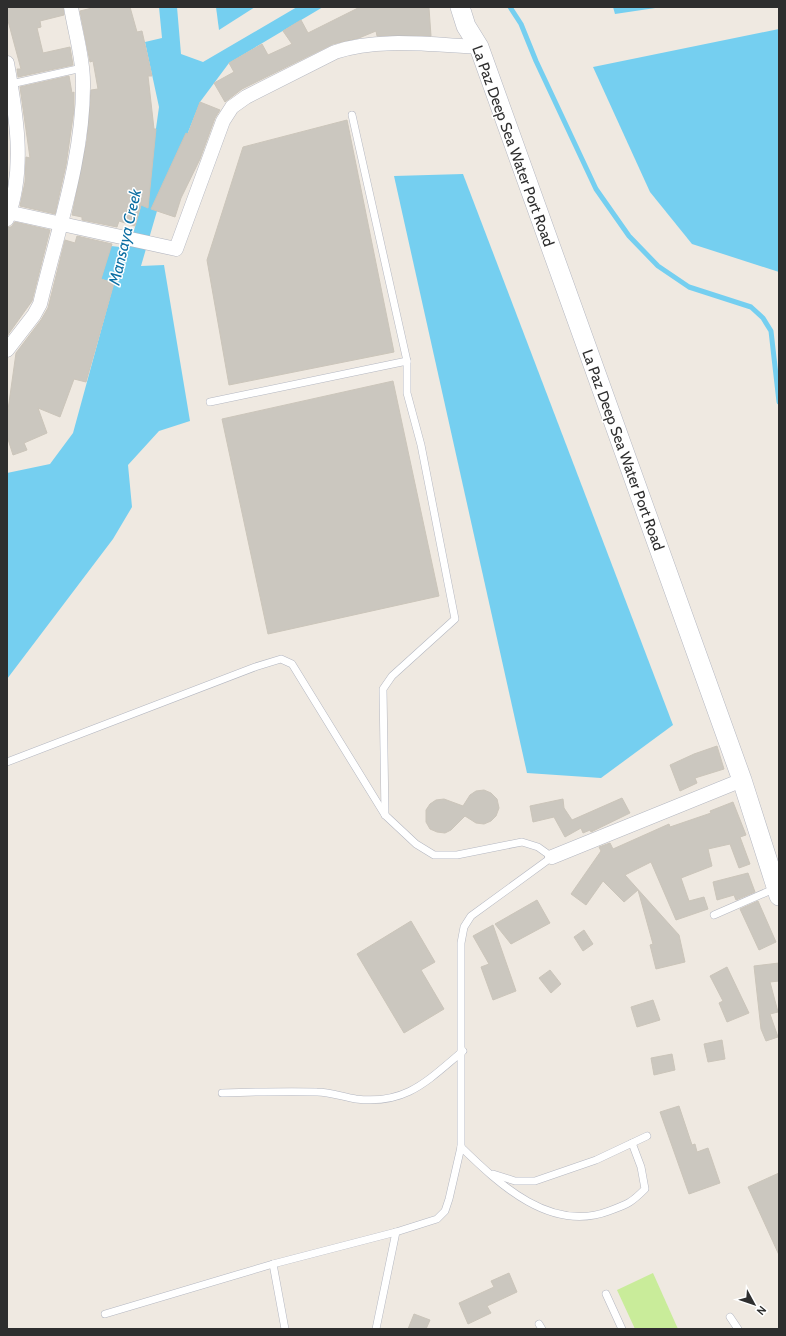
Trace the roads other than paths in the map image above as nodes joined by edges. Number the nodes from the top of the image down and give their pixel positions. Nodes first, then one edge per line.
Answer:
1 (71, 7) edge
2 (460, 7) edge
3 (479, 48) junction
4 (7, 63) edge
5 (82, 68) junction
6 (11, 84) junction
7 (352, 115) dead end
8 (8, 215) edge
9 (61, 223) junction
10 (7, 350) edge
11 (407, 361) junction
12 (210, 402) dead end
13 (7, 762) edge
14 (742, 780) junction
15 (385, 815) junction
16 (552, 857) junction
17 (778, 892) edge
18 (714, 915) dead end
19 (463, 1052) junction
20 (222, 1093) dead end
21 (647, 1136) dead end
22 (632, 1143) junction
23 (462, 1147) junction
24 (487, 1172) junction
25 (396, 1232) junction
26 (272, 1264) junction
27 (606, 1294) dead end
28 (105, 1314) dead end
29 (730, 1317) dead end
30 (285, 1329) edge
31 (376, 1329) edge
32 (622, 1329) edge
33 (738, 1329) edge

1 - 5 street
2 - 3 main road, La Paz Deep Sea Water Port Road
3 - 9 street
3 - 14 main road, La Paz Deep Sea Water Port Road
4 - 6 street
5 - 6 lane
5 - 9 street
6 - 8 street
7 - 11 lane
8 - 9 street
9 - 10 street
11 - 12 lane
11 - 15 lane
13 - 15 lane
14 - 16 street
14 - 17 main road, La Paz Deep Sea Water Port Road
15 - 16 lane
16 - 19 lane
17 - 18 lane
19 - 20 lane
19 - 23 lane
21 - 22 lane
22 - 24 lane
22 - 24 lane
23 - 24 lane
23 - 25 lane
25 - 26 lane
25 - 31 lane
26 - 28 lane
26 - 30 lane
27 - 32 lane
29 - 33 lane

